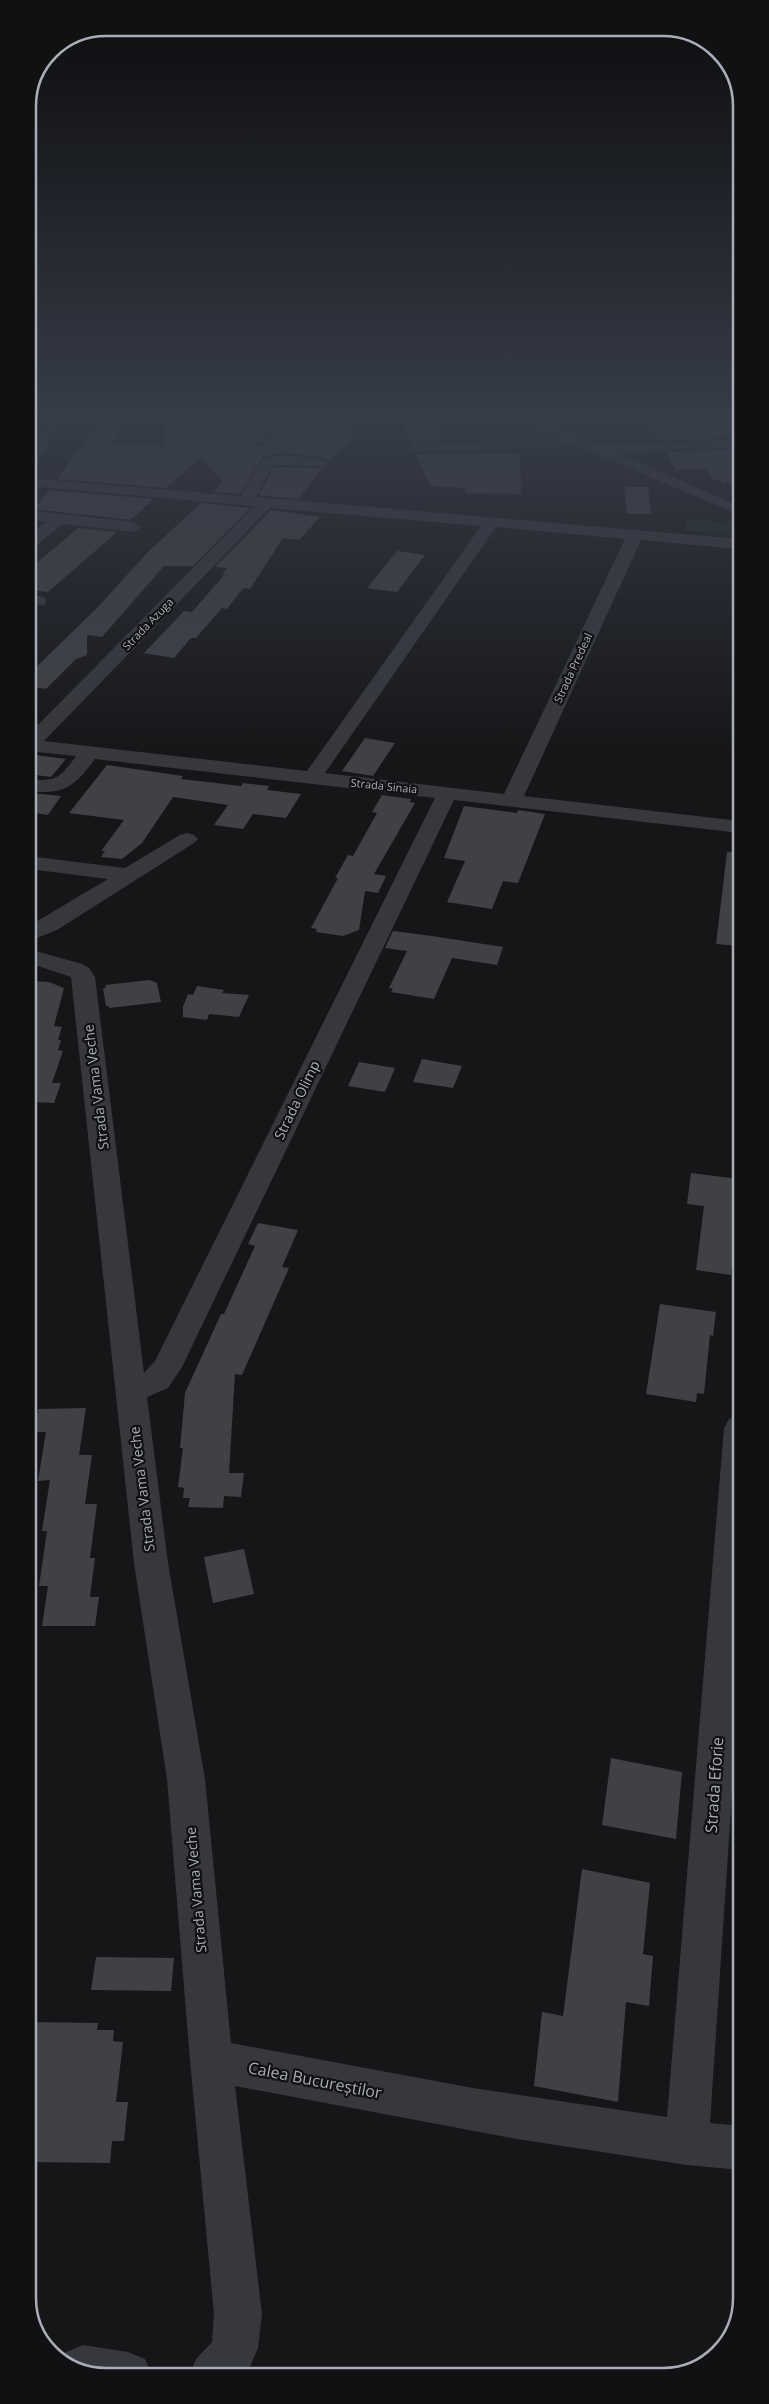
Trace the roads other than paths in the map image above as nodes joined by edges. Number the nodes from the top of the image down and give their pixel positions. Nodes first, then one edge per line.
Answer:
1 (239, 530) edge
2 (486, 530) edge
3 (582, 530) edge
4 (635, 535) junction
5 (733, 543) edge
6 (36, 738) edge
7 (36, 746) edge
8 (89, 753) junction
9 (312, 778) junction
10 (36, 786) edge
11 (447, 794) junction
12 (511, 801) junction
13 (733, 826) edge
14 (187, 839) dead end
15 (36, 863) edge
16 (129, 875) junction
17 (36, 931) edge
18 (36, 958) edge
19 (131, 1391) junction
20 (733, 1522) edge
21 (211, 2060) junction
22 (687, 2143) junction
23 (733, 2147) edge
24 (224, 2368) edge

1 - 6 street, Strada Azuga
2 - 9 street
3 - 4 street
4 - 5 street
4 - 12 street, Strada Predeal
7 - 8 street, Strada Sinaia
8 - 9 street, Strada Sinaia
8 - 10 street
9 - 11 street, Strada Sinaia
11 - 12 street, Strada Sinaia
11 - 19 street, Strada Olimp
12 - 13 street, Strada Sinaia
14 - 16 street
15 - 16 street
16 - 17 street
18 - 19 street, Strada Vama Veche
19 - 21 street, Strada Vama Veche
20 - 22 street, Strada Eforie
21 - 22 street, Calea Bucureștilor
21 - 24 street
22 - 23 street, Calea Bucureștilor

